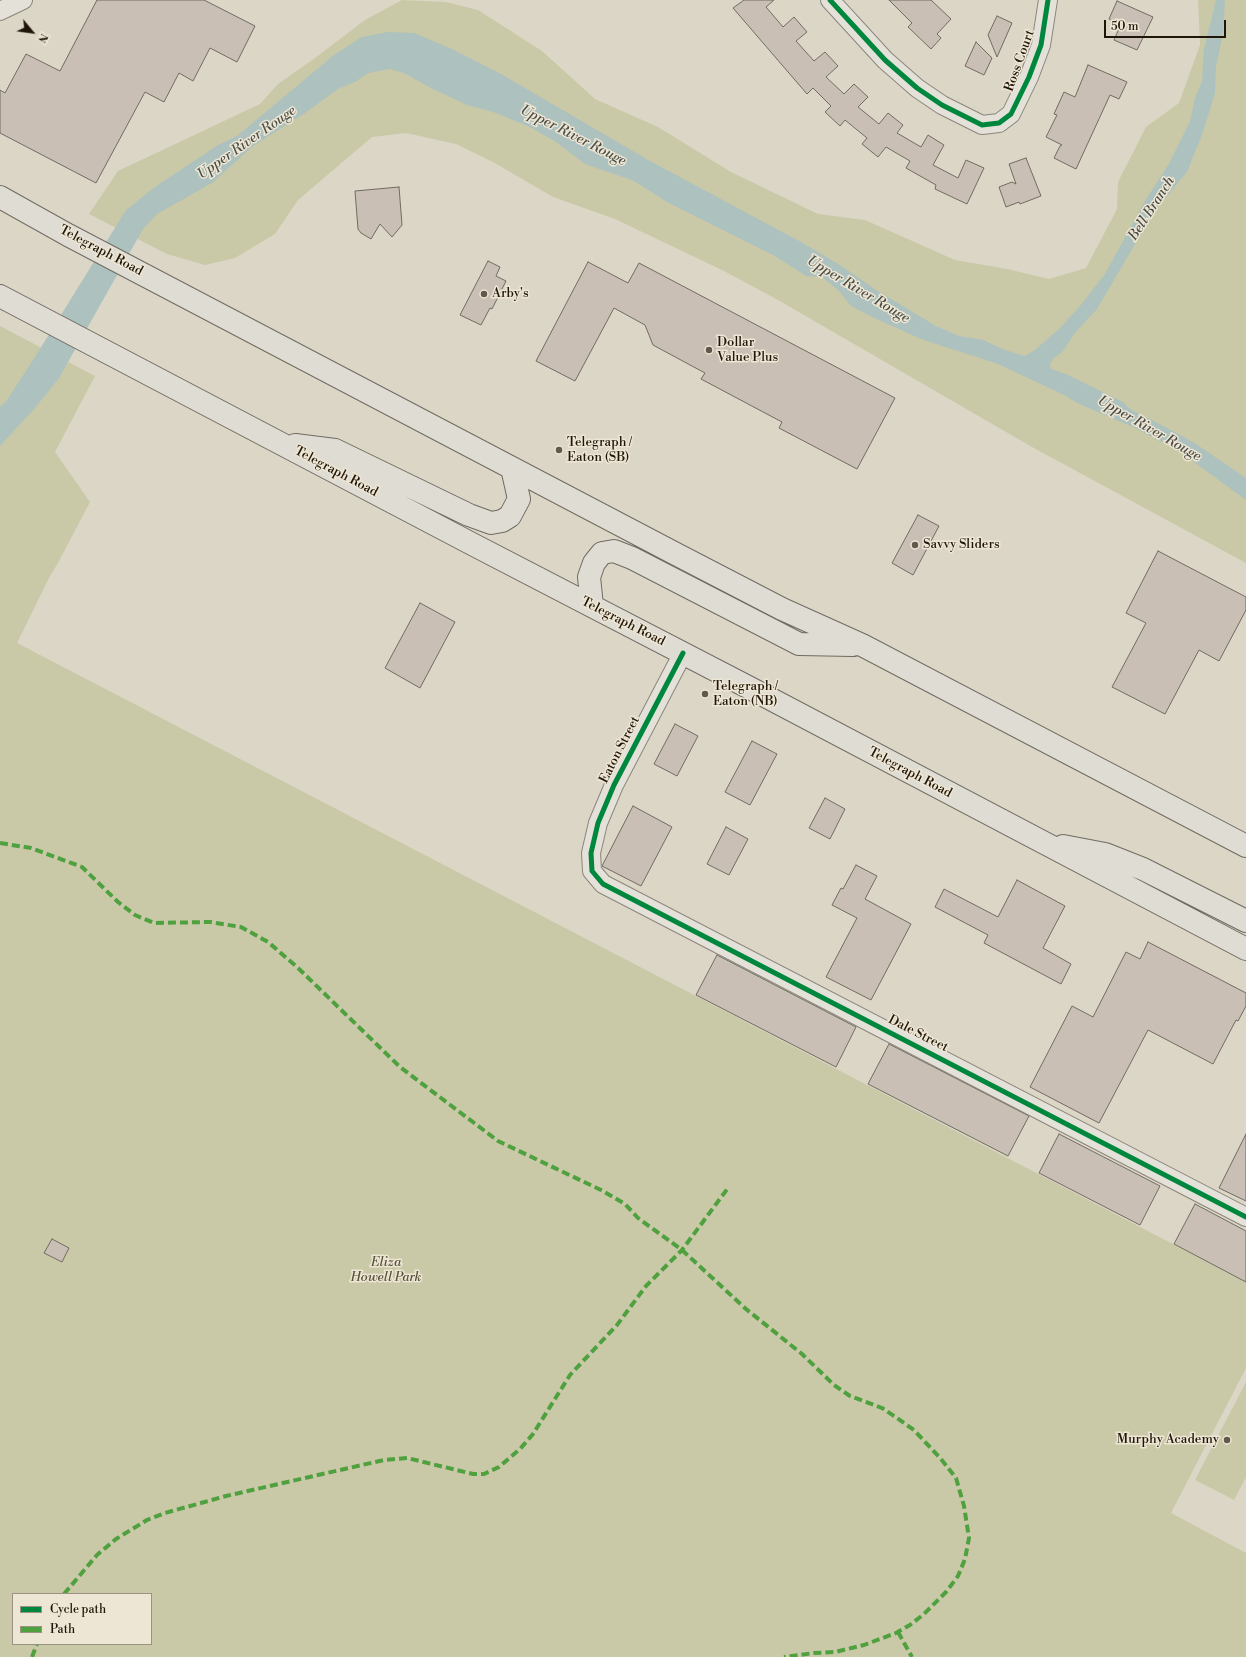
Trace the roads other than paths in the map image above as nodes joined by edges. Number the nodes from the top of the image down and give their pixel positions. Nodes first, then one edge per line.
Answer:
1 (23, 0) edge
2 (830, 0) edge
3 (1048, 0) edge
4 (0, 11) edge
5 (0, 197) edge
6 (0, 296) edge
7 (280, 443) junction
8 (512, 468) junction
9 (592, 606) junction
10 (862, 645) junction
11 (683, 653) junction
12 (1043, 842) junction
13 (1246, 846) edge
14 (591, 862) joint
15 (1246, 921) edge
16 (1246, 949) edge
17 (1246, 1217) edge

1 - 4 street
2 - 3 street, Ross Court
5 - 8 main road, Telegraph Road
6 - 7 main road, Telegraph Road
7 - 8 main road
7 - 9 main road, Telegraph Road
8 - 10 main road, Telegraph Road
9 - 10 main road
9 - 11 main road, Telegraph Road
10 - 13 main road, Telegraph Road
11 - 12 main road, Telegraph Road
11 - 14 street, Eaton Street
12 - 15 main road
12 - 16 main road, Telegraph Road
14 - 17 street, Dale Street

